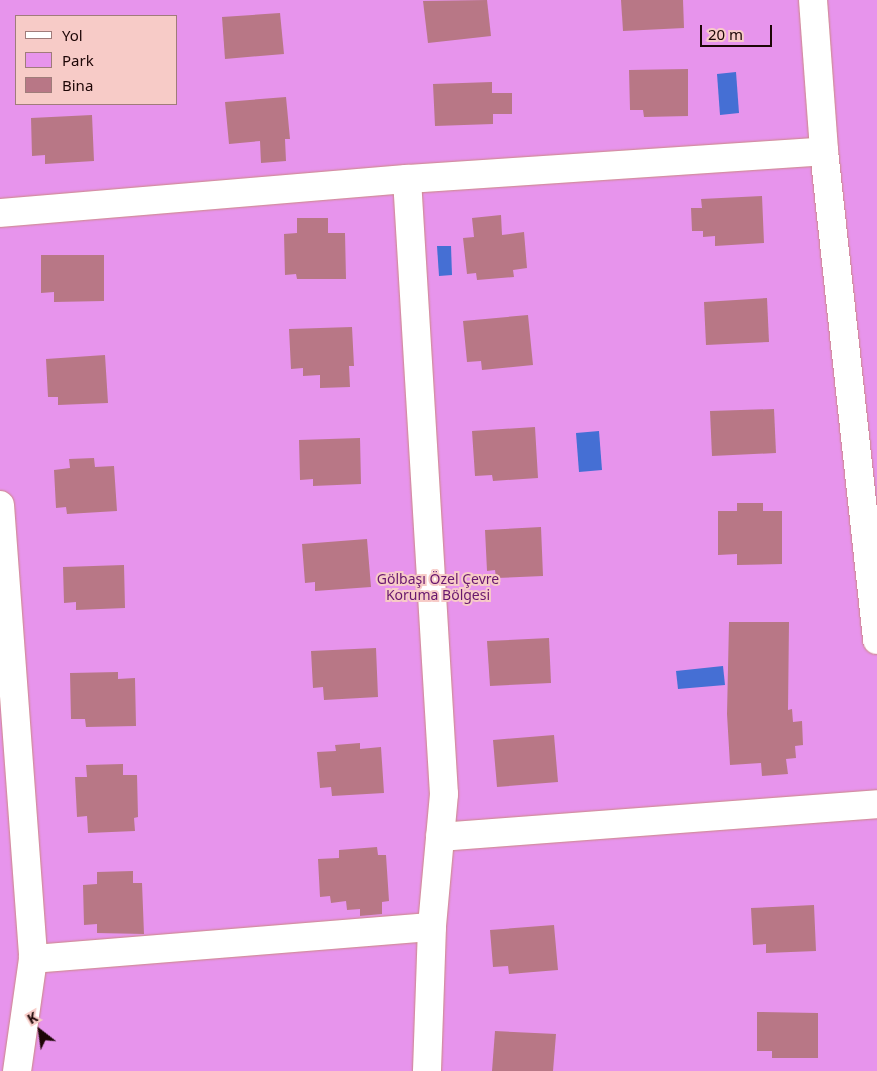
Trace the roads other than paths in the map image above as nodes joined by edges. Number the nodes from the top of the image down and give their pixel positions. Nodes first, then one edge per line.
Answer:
1 (813, 0) edge
2 (824, 151) junction
3 (407, 179) junction
4 (0, 213) edge
5 (0, 505) edge
6 (877, 640) edge
7 (877, 804) edge
8 (440, 837) junction
9 (432, 927) junction
10 (33, 959) junction
11 (17, 1071) edge
12 (427, 1071) edge

1 - 2 street
2 - 3 street
2 - 6 street
3 - 4 street
3 - 8 street
5 - 10 street
7 - 8 street
8 - 9 street
9 - 10 street
9 - 12 street
10 - 11 street

